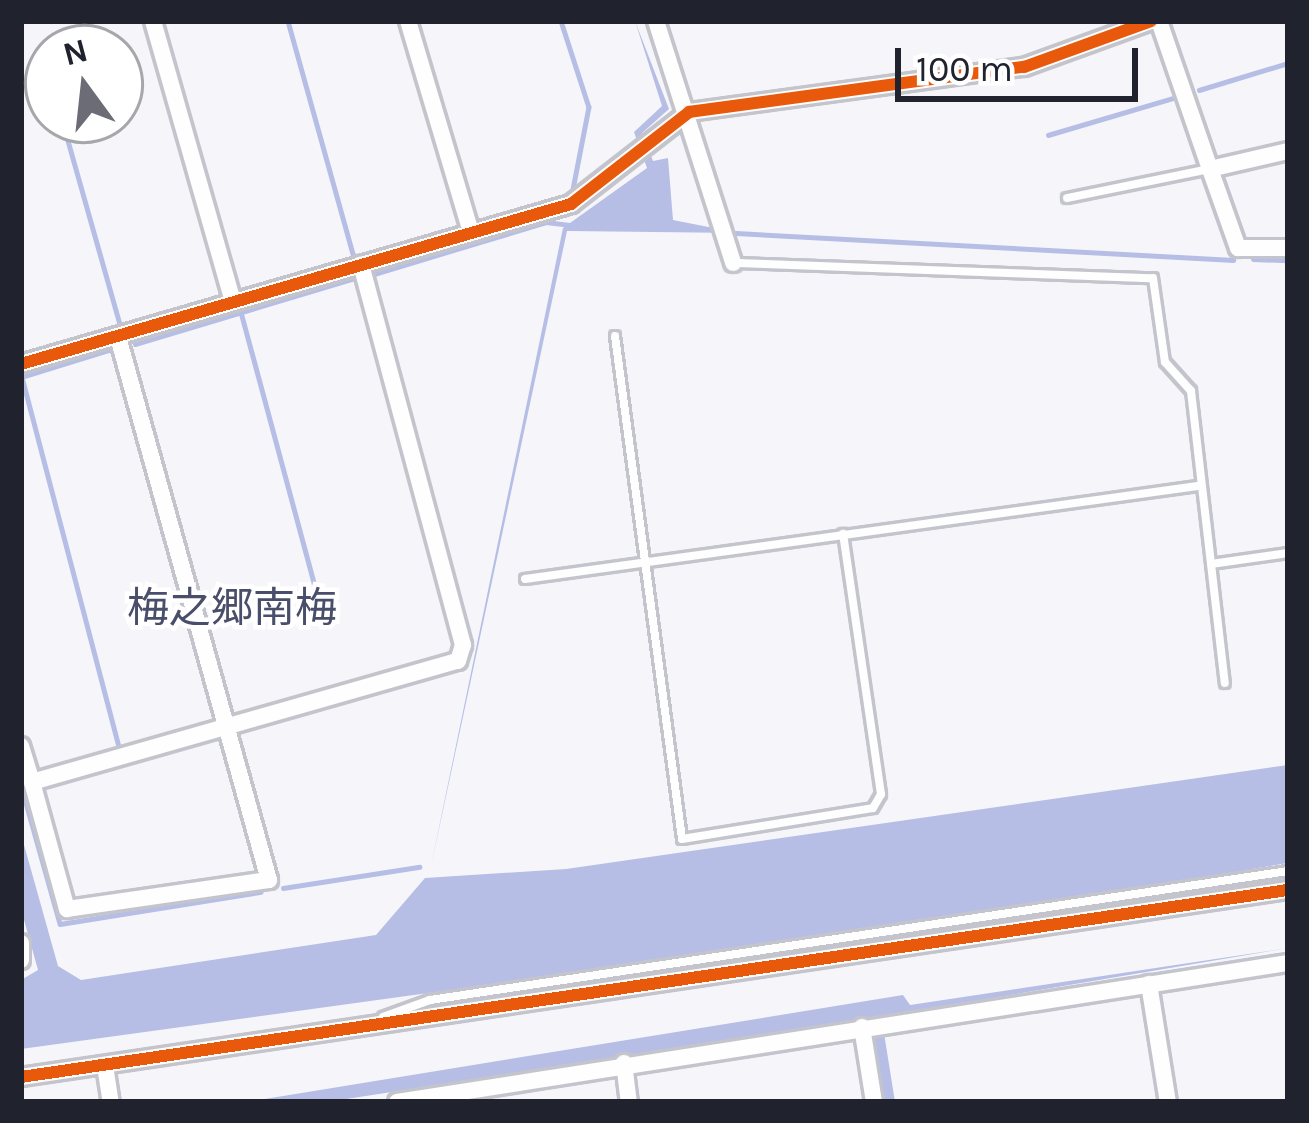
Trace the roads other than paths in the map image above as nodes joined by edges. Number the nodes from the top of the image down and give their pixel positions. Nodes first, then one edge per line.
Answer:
1 (153, 21) edge
2 (409, 21) edge
3 (656, 21) edge
4 (1155, 21) edge
5 (689, 112) junction
6 (1288, 152) edge
7 (1210, 169) junction
8 (1067, 198) dead end
9 (471, 233) junction
10 (1288, 248) edge
11 (733, 263) joint
12 (361, 264) junction
13 (233, 301) junction
14 (615, 336) dead end
15 (118, 337) junction
16 (21, 364) edge
17 (1198, 486) junction
18 (843, 534) junction
19 (1288, 553) edge
20 (645, 562) junction
21 (1211, 564) junction
22 (525, 580) dead end
23 (1225, 683) dead end
24 (228, 724) junction
25 (21, 746) edge
26 (32, 782) junction
27 (1288, 871) edge
28 (1288, 890) edge
29 (21, 943) edge
30 (21, 960) edge
31 (1288, 963) edge
32 (1149, 984) junction
33 (862, 1027) junction
34 (324, 1038) junction
35 (623, 1063) junction
36 (106, 1066) junction
37 (21, 1077) edge
38 (111, 1102) edge
39 (397, 1102) edge
40 (629, 1102) edge
41 (874, 1102) edge
42 (1168, 1102) edge

1 - 13 street
2 - 9 street
3 - 5 street
4 - 5 street
4 - 7 street
5 - 9 street
5 - 11 street
6 - 7 street
7 - 8 lane
7 - 10 street
9 - 12 street
11 - 17 lane
12 - 13 street
12 - 24 street
13 - 15 street
14 - 20 lane
15 - 16 street
15 - 24 street
17 - 18 lane
17 - 21 lane
18 - 20 lane
18 - 20 lane
19 - 21 lane
20 - 22 lane
21 - 23 lane
24 - 26 street
24 - 26 street
25 - 26 street
27 - 34 lane
28 - 34 street
29 - 30 street
31 - 32 street
32 - 33 street
32 - 42 street
33 - 35 street
33 - 41 street
34 - 36 street
35 - 39 street
35 - 40 street
36 - 37 street
36 - 38 street

